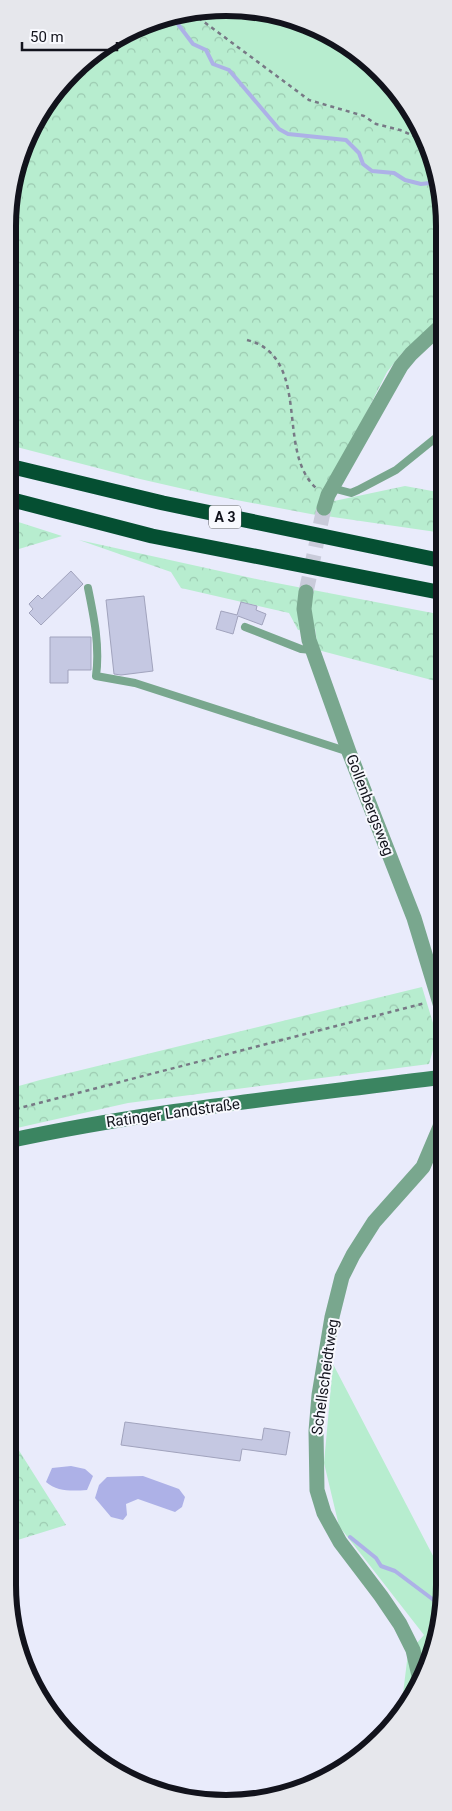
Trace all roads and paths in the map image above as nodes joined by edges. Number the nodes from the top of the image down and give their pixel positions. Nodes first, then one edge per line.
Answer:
1 (198, 18) edge
2 (416, 137) edge
3 (436, 331) edge
4 (248, 340) dead end
5 (436, 438) edge
6 (16, 468) edge
7 (328, 497) junction
8 (16, 502) edge
9 (436, 560) edge
10 (88, 588) dead end
11 (306, 592) tunnel mouth
12 (436, 592) edge
13 (244, 627) dead end
14 (312, 650) junction
15 (349, 752) junction
16 (436, 989) edge
17 (436, 1000) edge
18 (436, 1078) edge
19 (16, 1110) edge
20 (436, 1136) edge
21 (16, 1139) edge
22 (418, 1670) edge

1 - 2 path
3 - 7 street
4 - 7 path
5 - 7 lane
6 - 9 highway, A 3
8 - 12 highway, A 3
10 - 15 lane
11 - 14 street, Gollenbergsweg
13 - 14 lane
14 - 15 street, Gollenbergsweg
15 - 16 street, Gollenbergsweg
17 - 19 path
18 - 21 main road, Ratinger Landstraße
20 - 22 street, Schellscheidtweg

